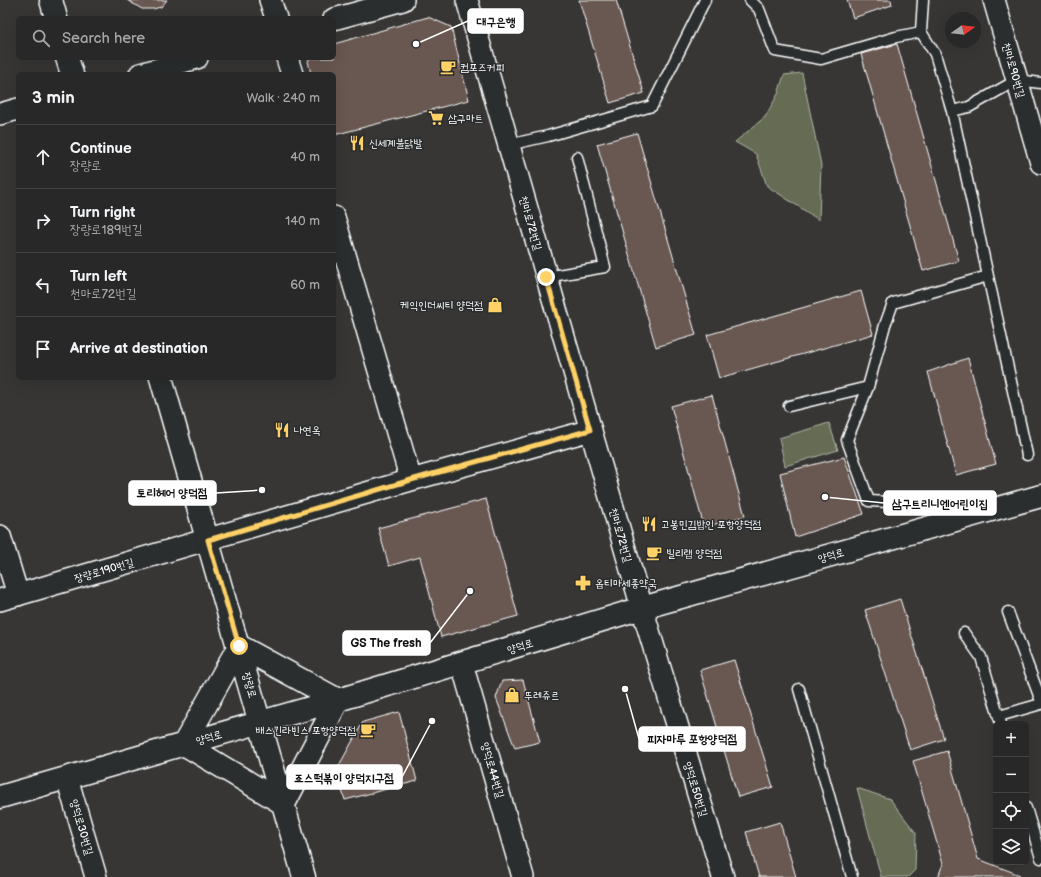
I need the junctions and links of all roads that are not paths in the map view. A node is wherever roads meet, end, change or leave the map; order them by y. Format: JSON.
{"nodes":[{"id":1,"x":50,"y":0,"type":"edge"},
{"id":2,"x":270,"y":0,"type":"edge"},
{"id":3,"x":403,"y":0,"type":"edge"},
{"id":4,"x":466,"y":0,"type":"edge"},
{"id":5,"x":705,"y":0,"type":"edge"},
{"id":6,"x":750,"y":0,"type":"edge"},
{"id":7,"x":923,"y":0,"type":"edge"},
{"id":8,"x":994,"y":0,"type":"edge"},
{"id":9,"x":55,"y":16,"type":"edge"},
{"id":10,"x":275,"y":16,"type":"edge"},
{"id":11,"x":336,"y":19,"type":"edge"},
{"id":12,"x":921,"y":32,"type":"junction"},
{"id":13,"x":68,"y":60,"type":"edge"},
{"id":14,"x":190,"y":60,"type":"edge"},
{"id":15,"x":288,"y":60,"type":"edge"},
{"id":16,"x":71,"y":72,"type":"edge"},
{"id":17,"x":147,"y":72,"type":"edge"},
{"id":18,"x":291,"y":72,"type":"edge"},
{"id":19,"x":1017,"y":80,"type":"junction"},
{"id":20,"x":1041,"y":83,"type":"edge"},
{"id":21,"x":16,"y":110,"type":"edge"},
{"id":22,"x":952,"y":111,"type":"junction"},
{"id":23,"x":0,"y":114,"type":"edge"},
{"id":24,"x":508,"y":145,"type":"junction"},
{"id":25,"x":577,"y":157,"type":"dead end"},
{"id":26,"x":1041,"y":163,"type":"edge"},
{"id":27,"x":336,"y":224,"type":"edge"},
{"id":28,"x":988,"y":276,"type":"junction"},
{"id":29,"x":546,"y":277,"type":"junction"},
{"id":30,"x":162,"y":380,"type":"edge"},
{"id":31,"x":868,"y":387,"type":"junction"},
{"id":32,"x":789,"y":406,"type":"dead end"},
{"id":33,"x":590,"y":430,"type":"junction"},
{"id":34,"x":1027,"y":455,"type":"dead end"},
{"id":35,"x":411,"y":480,"type":"junction"},
{"id":36,"x":1041,"y":496,"type":"edge"},
{"id":37,"x":889,"y":502,"type":"dead end"},
{"id":38,"x":0,"y":536,"type":"edge"},
{"id":39,"x":208,"y":540,"type":"junction"},
{"id":40,"x":9,"y":598,"type":"edge"},
{"id":41,"x":642,"y":608,"type":"junction"},
{"id":42,"x":1008,"y":612,"type":"dead end"},
{"id":43,"x":964,"y":633,"type":"dead end"},
{"id":44,"x":239,"y":646,"type":"junction"},
{"id":45,"x":462,"y":664,"type":"junction"},
{"id":46,"x":799,"y":689,"type":"dead end"},
{"id":47,"x":338,"y":700,"type":"junction"},
{"id":48,"x":1041,"y":701,"type":"edge"},
{"id":49,"x":1041,"y":704,"type":"edge"},
{"id":50,"x":1000,"y":720,"type":"edge"},
{"id":51,"x":261,"y":722,"type":"junction"},
{"id":52,"x":184,"y":744,"type":"junction"},
{"id":53,"x":67,"y":778,"type":"junction"},
{"id":54,"x":0,"y":797,"type":"edge"},
{"id":55,"x":284,"y":804,"type":"junction"},
{"id":56,"x":1029,"y":818,"type":"edge"},
{"id":57,"x":1041,"y":858,"type":"edge"},
{"id":58,"x":96,"y":877,"type":"edge"},
{"id":59,"x":304,"y":877,"type":"edge"},
{"id":60,"x":523,"y":877,"type":"edge"},
{"id":61,"x":723,"y":877,"type":"edge"},
{"id":62,"x":852,"y":877,"type":"edge"}],
"edges":[{"from":1,"to":9,"type":"street"},
{"from":2,"to":10,"type":"street"},
{"from":3,"to":11,"type":"street"},
{"from":4,"to":24,"type":"street","name":"천마로72번길"},
{"from":5,"to":24,"type":"lane"},
{"from":6,"to":12,"type":"lane"},
{"from":7,"to":12,"type":"lane"},
{"from":8,"to":19,"type":"street","name":"천마로90번길"},
{"from":12,"to":22,"type":"lane"},
{"from":13,"to":16,"type":"street"},
{"from":14,"to":17,"type":"street"},
{"from":15,"to":18,"type":"street"},
{"from":19,"to":20,"type":"lane"},
{"from":19,"to":22,"type":"lane"},
{"from":19,"to":26,"type":"street","name":"천마로90번길"},
{"from":21,"to":23,"type":"street"},
{"from":22,"to":28,"type":"lane"},
{"from":24,"to":29,"type":"street","name":"천마로72번길"},
{"from":25,"to":29,"type":"lane"},
{"from":27,"to":35,"type":"street"},
{"from":28,"to":31,"type":"lane"},
{"from":28,"to":34,"type":"lane"},
{"from":29,"to":33,"type":"street","name":"천마로72번길"},
{"from":30,"to":39,"type":"street","name":"장량로"},
{"from":31,"to":32,"type":"lane"},
{"from":31,"to":37,"type":"lane"},
{"from":33,"to":35,"type":"street","name":"장량로190번길"},
{"from":33,"to":41,"type":"street","name":"천마로72번길"},
{"from":35,"to":39,"type":"street","name":"장량로190번길"},
{"from":36,"to":41,"type":"street","name":"양덕로"},
{"from":38,"to":40,"type":"street"},
{"from":39,"to":40,"type":"street","name":"장량로190번길"},
{"from":39,"to":44,"type":"street","name":"장량로"},
{"from":41,"to":45,"type":"street","name":"양덕로"},
{"from":41,"to":61,"type":"street","name":"양덕로50번길"},
{"from":42,"to":48,"type":"lane"},
{"from":43,"to":50,"type":"lane"},
{"from":44,"to":47,"type":"street"},
{"from":44,"to":51,"type":"street","name":"장량로"},
{"from":44,"to":52,"type":"street"},
{"from":45,"to":47,"type":"street","name":"양덕로"},
{"from":45,"to":60,"type":"street","name":"양덕로44번길"},
{"from":46,"to":62,"type":"lane"},
{"from":47,"to":51,"type":"street","name":"양덕로"},
{"from":47,"to":55,"type":"street"},
{"from":49,"to":50,"type":"lane"},
{"from":51,"to":52,"type":"street","name":"양덕로"},
{"from":51,"to":55,"type":"street","name":"장량로"},
{"from":52,"to":53,"type":"street","name":"양덕로"},
{"from":52,"to":55,"type":"street"},
{"from":53,"to":54,"type":"street","name":"양덕로"},
{"from":53,"to":58,"type":"street","name":"양덕로30번길"},
{"from":55,"to":59,"type":"street","name":"장량로"},
{"from":56,"to":57,"type":"lane"}]}
